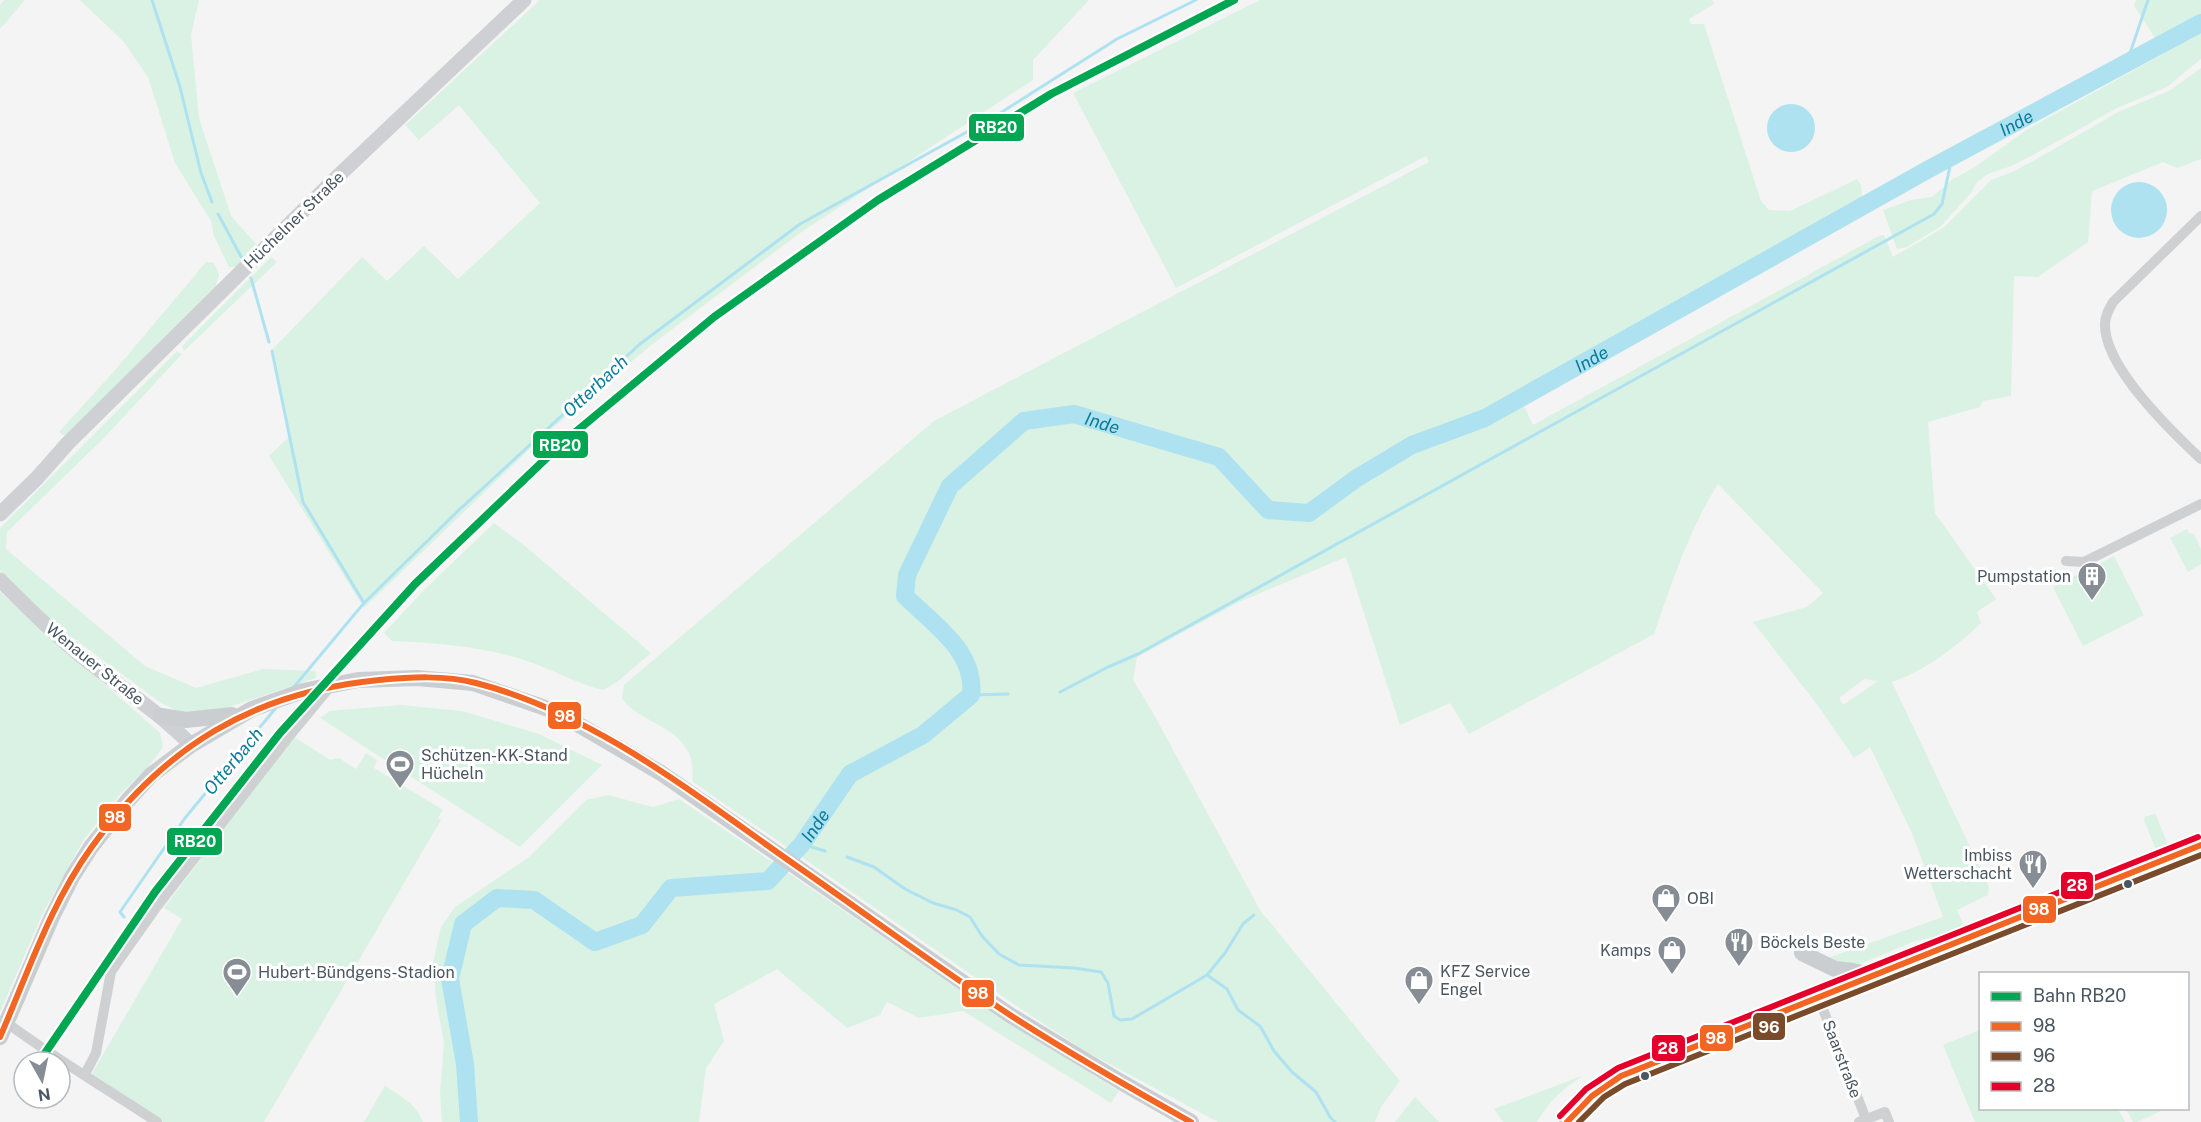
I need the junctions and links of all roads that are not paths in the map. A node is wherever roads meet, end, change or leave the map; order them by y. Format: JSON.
{"nodes":[{"id":1,"x":524,"y":0,"type":"edge"},
{"id":2,"x":2201,"y":216,"type":"edge"},
{"id":3,"x":68,"y":443,"type":"junction"},
{"id":4,"x":2201,"y":459,"type":"edge"},
{"id":5,"x":0,"y":500,"type":"edge"},
{"id":6,"x":2201,"y":504,"type":"edge"},
{"id":7,"x":0,"y":514,"type":"edge"},
{"id":8,"x":2066,"y":561,"type":"dead end"},
{"id":9,"x":0,"y":580,"type":"edge"},
{"id":10,"x":329,"y":688,"type":"dead end"},
{"id":11,"x":242,"y":714,"type":"junction"},
{"id":12,"x":161,"y":716,"type":"junction"},
{"id":13,"x":191,"y":745,"type":"junction"},
{"id":14,"x":2201,"y":845,"type":"edge"},
{"id":15,"x":1802,"y":953,"type":"dead end"},
{"id":16,"x":1875,"y":976,"type":"junction"},
{"id":17,"x":1819,"y":999,"type":"junction"},
{"id":18,"x":0,"y":1017,"type":"edge"},
{"id":19,"x":0,"y":1037,"type":"edge"},
{"id":20,"x":85,"y":1074,"type":"junction"},
{"id":21,"x":1862,"y":1121,"type":"edge"},
{"id":22,"x":158,"y":1122,"type":"edge"},
{"id":23,"x":1191,"y":1122,"type":"edge"},
{"id":24,"x":1567,"y":1122,"type":"edge"},
{"id":25,"x":1889,"y":1122,"type":"edge"}],
"edges":[{"from":1,"to":3,"type":"street","name":"Hüchelner Straße"},
{"from":2,"to":4,"type":"street"},
{"from":3,"to":5,"type":"street","name":"Hüchelner Straße"},
{"from":3,"to":7,"type":"street","name":"Hüchelner Straße"},
{"from":6,"to":8,"type":"street"},
{"from":9,"to":12,"type":"street","name":"Wenauer Straße"},
{"from":10,"to":20,"type":"street"},
{"from":11,"to":12,"type":"main road"},
{"from":11,"to":13,"type":"main road"},
{"from":11,"to":23,"type":"main road"},
{"from":12,"to":13,"type":"street","name":"Wenauer Straße"},
{"from":13,"to":19,"type":"main road","bridge":true},
{"from":14,"to":16,"type":"main road"},
{"from":15,"to":16,"type":"main road"},
{"from":16,"to":17,"type":"main road"},
{"from":17,"to":21,"type":"street","name":"Saarstraße"},
{"from":17,"to":24,"type":"main road"},
{"from":18,"to":20,"type":"street"},
{"from":20,"to":22,"type":"street"},
{"from":21,"to":25,"type":"street","name":"Saarstraße"}]}
